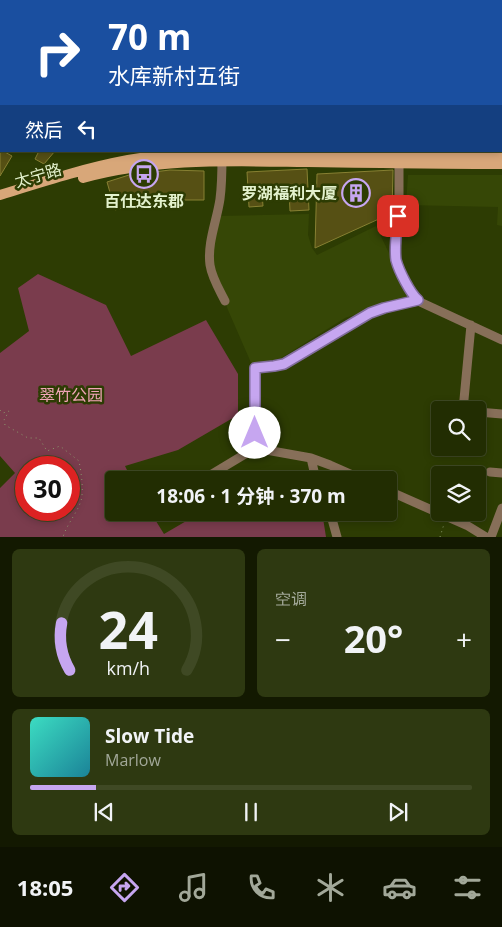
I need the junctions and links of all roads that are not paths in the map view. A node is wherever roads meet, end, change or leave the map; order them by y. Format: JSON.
{"nodes":[{"id":1,"x":222,"y":155,"type":"edge"},
{"id":2,"x":502,"y":156,"type":"edge"},
{"id":3,"x":399,"y":160,"type":"junction"},
{"id":4,"x":502,"y":164,"type":"edge"},
{"id":5,"x":0,"y":194,"type":"edge"},
{"id":6,"x":0,"y":202,"type":"edge"},
{"id":7,"x":418,"y":300,"type":"junction"},
{"id":8,"x":225,"y":301,"type":"dead end"},
{"id":9,"x":471,"y":325,"type":"junction"},
{"id":10,"x":502,"y":340,"type":"edge"},
{"id":11,"x":464,"y":401,"type":"edge"},
{"id":12,"x":486,"y":413,"type":"edge"},
{"id":13,"x":502,"y":414,"type":"edge"},
{"id":14,"x":255,"y":448,"type":"junction"},
{"id":15,"x":311,"y":458,"type":"junction"},
{"id":16,"x":217,"y":471,"type":"edge"},
{"id":17,"x":314,"y":471,"type":"edge"},
{"id":18,"x":344,"y":471,"type":"edge"},
{"id":19,"x":490,"y":472,"type":"road end"},
{"id":20,"x":502,"y":473,"type":"edge"},
{"id":21,"x":397,"y":495,"type":"edge"},
{"id":22,"x":502,"y":508,"type":"edge"},
{"id":23,"x":333,"y":521,"type":"edge"},
{"id":24,"x":337,"y":537,"type":"edge"},
{"id":25,"x":486,"y":537,"type":"edge"},
{"id":26,"x":491,"y":537,"type":"edge"}],
"edges":[{"from":1,"to":3,"type":"main road","name":"太宁路"},
{"from":1,"to":5,"type":"main road","name":"太宁路"},
{"from":1,"to":6,"type":"main road","name":"太宁路"},
{"from":1,"to":8,"type":"street"},
{"from":2,"to":3,"type":"main road","name":"太宁路"},
{"from":3,"to":4,"type":"main road","name":"太宁路"},
{"from":3,"to":7,"type":"street"},
{"from":7,"to":9,"type":"street"},
{"from":7,"to":14,"type":"street"},
{"from":9,"to":10,"type":"street"},
{"from":9,"to":11,"type":"street"},
{"from":12,"to":13,"type":"street"},
{"from":14,"to":15,"type":"street"},
{"from":14,"to":16,"type":"street"},
{"from":15,"to":17,"type":"street"},
{"from":15,"to":18,"type":"street"},
{"from":19,"to":20,"type":"street"},
{"from":21,"to":25,"type":"street"},
{"from":22,"to":26,"type":"street"},
{"from":23,"to":24,"type":"street"}]}
